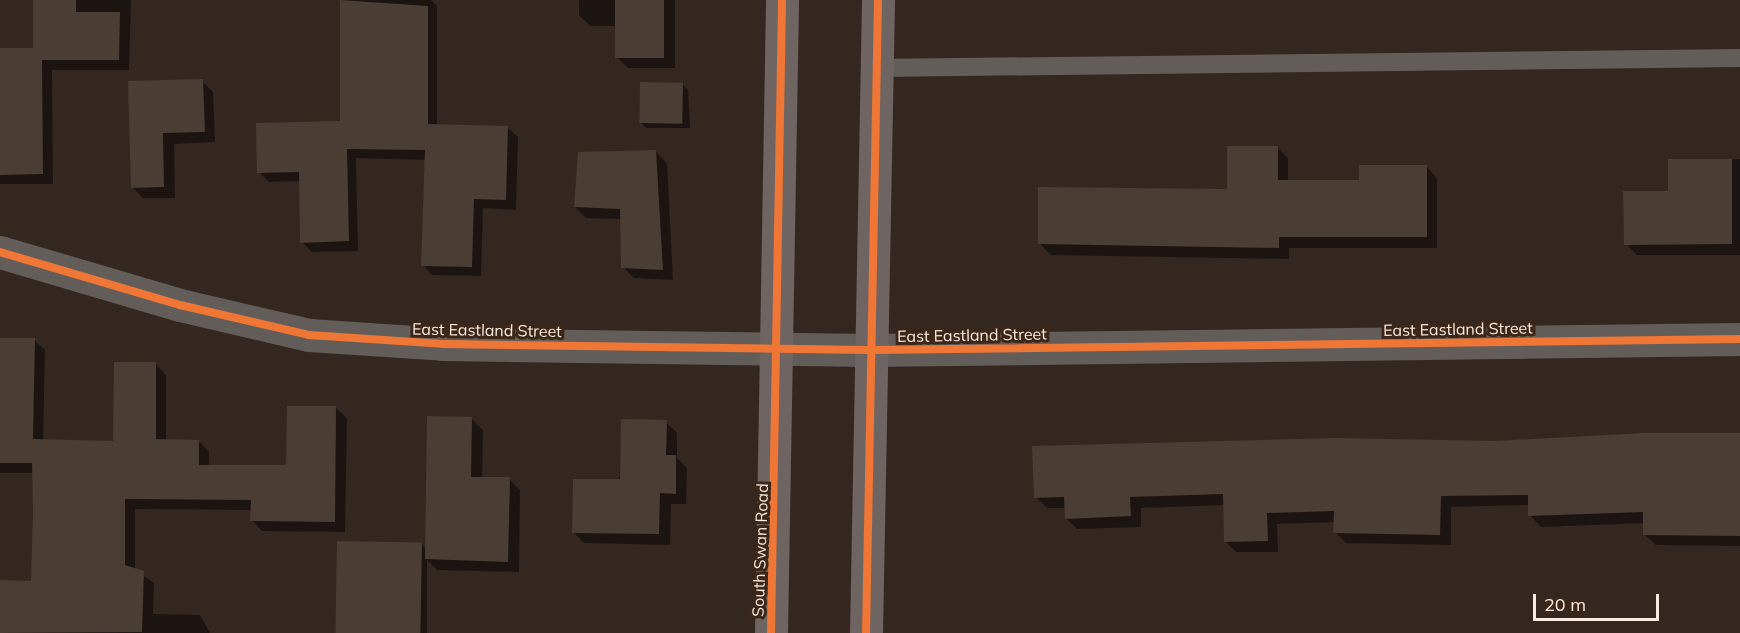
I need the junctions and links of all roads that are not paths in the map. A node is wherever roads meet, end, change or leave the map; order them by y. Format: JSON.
{"nodes":[{"id":1,"x":782,"y":0,"type":"edge"},
{"id":2,"x":878,"y":0,"type":"edge"},
{"id":3,"x":1740,"y":58,"type":"edge"},
{"id":4,"x":876,"y":68,"type":"junction"},
{"id":5,"x":0,"y":252,"type":"edge"},
{"id":6,"x":1740,"y":339,"type":"edge"},
{"id":7,"x":780,"y":350,"type":"junction"},
{"id":8,"x":869,"y":350,"type":"junction"},
{"id":9,"x":771,"y":633,"type":"edge"},
{"id":10,"x":866,"y":633,"type":"edge"}],
"edges":[{"from":1,"to":7,"type":"main road","name":"South Swan Road"},
{"from":2,"to":4,"type":"main road"},
{"from":3,"to":4,"type":"lane"},
{"from":4,"to":8,"type":"main road"},
{"from":5,"to":7,"type":"street","name":"East Eastland Street"},
{"from":6,"to":8,"type":"street","name":"East Eastland Street"},
{"from":7,"to":8,"type":"street","name":"East Eastland Street"},
{"from":7,"to":9,"type":"main road","name":"South Swan Road"},
{"from":8,"to":10,"type":"main road"}]}
